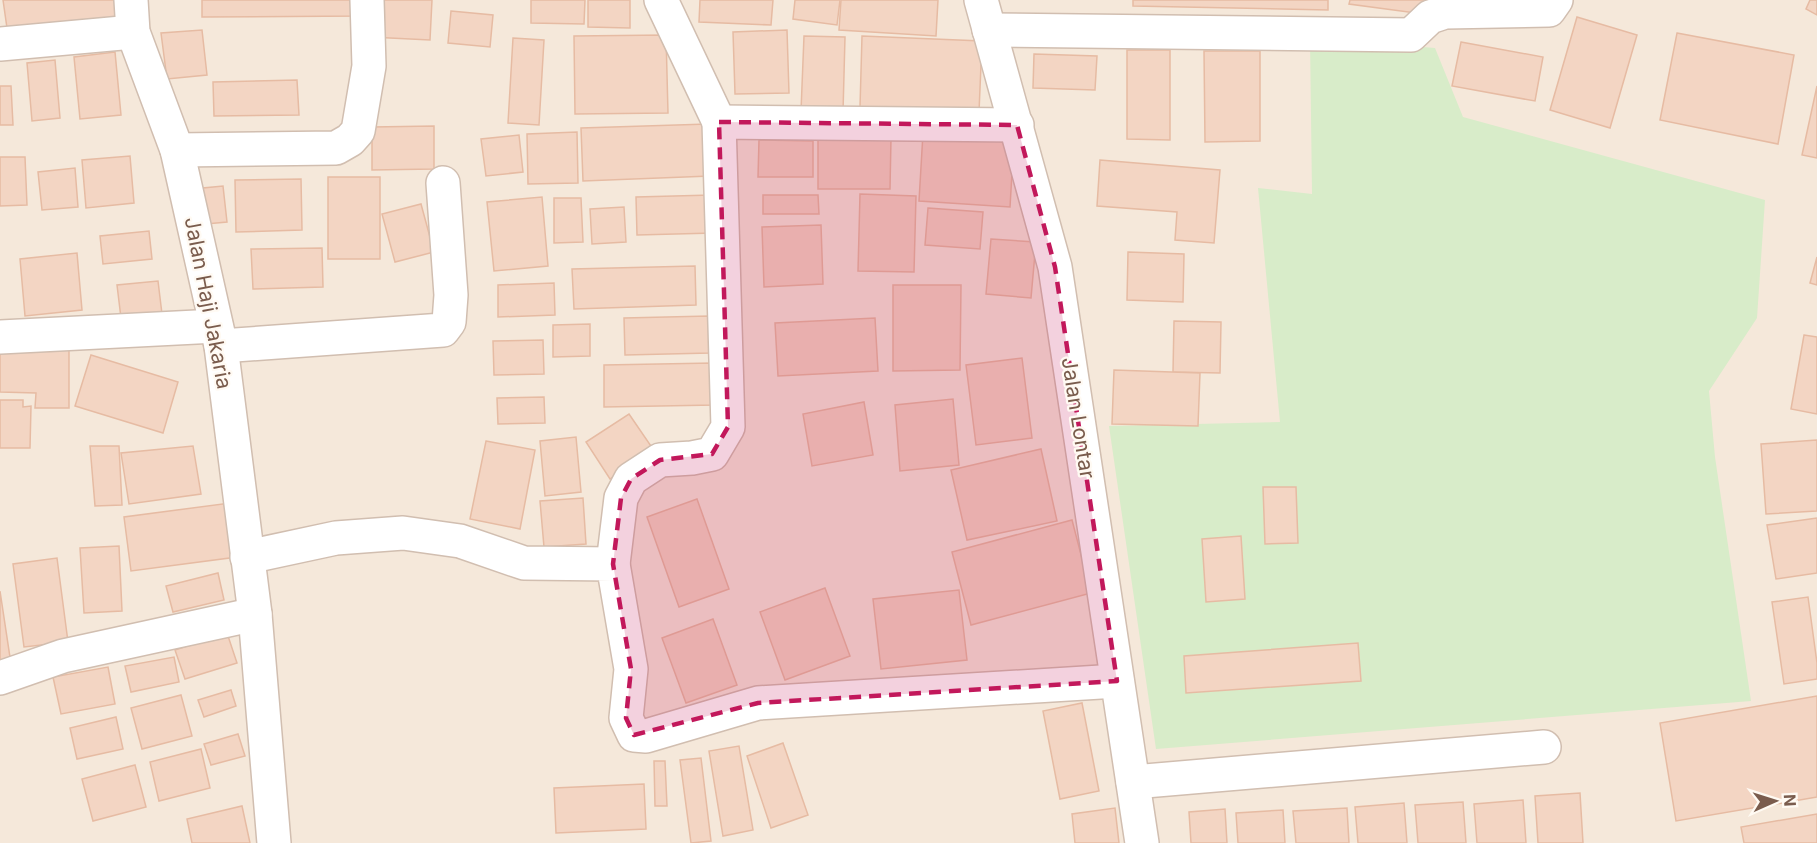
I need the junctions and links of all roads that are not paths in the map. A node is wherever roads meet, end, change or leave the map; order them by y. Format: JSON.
{"nodes":[{"id":1,"x":368,"y":0,"type":"edge"},
{"id":2,"x":661,"y":0,"type":"edge"},
{"id":3,"x":1556,"y":0,"type":"edge"},
{"id":4,"x":985,"y":15,"type":"edge"},
{"id":5,"x":132,"y":16,"type":"edge"},
{"id":6,"x":0,"y":44,"type":"edge"},
{"id":7,"x":719,"y":122,"type":"junction"},
{"id":8,"x":1017,"y":124,"type":"junction"},
{"id":9,"x":177,"y":150,"type":"junction"},
{"id":10,"x":443,"y":183,"type":"dead end"},
{"id":11,"x":218,"y":336,"type":"junction"},
{"id":12,"x":0,"y":337,"type":"edge"},
{"id":13,"x":247,"y":557,"type":"junction"},
{"id":14,"x":613,"y":564,"type":"junction"},
{"id":15,"x":255,"y":614,"type":"junction"},
{"id":16,"x":0,"y":678,"type":"edge"},
{"id":17,"x":1118,"y":681,"type":"junction"},
{"id":18,"x":1544,"y":747,"type":"dead end"},
{"id":19,"x":1133,"y":782,"type":"junction"},
{"id":20,"x":274,"y":843,"type":"edge"},
{"id":21,"x":1142,"y":843,"type":"edge"}],
"edges":[{"from":1,"to":9,"type":"street"},
{"from":2,"to":7,"type":"street"},
{"from":3,"to":4,"type":"street"},
{"from":4,"to":8,"type":"street","name":"Jalan Lontar"},
{"from":5,"to":6,"type":"street"},
{"from":5,"to":9,"type":"street","name":"Jalan Haji Jakaria"},
{"from":7,"to":8,"type":"street"},
{"from":7,"to":14,"type":"street"},
{"from":8,"to":17,"type":"street","name":"Jalan Lontar"},
{"from":9,"to":11,"type":"street","name":"Jalan Haji Jakaria"},
{"from":10,"to":11,"type":"street"},
{"from":11,"to":12,"type":"street"},
{"from":11,"to":13,"type":"street","name":"Jalan Haji Jakaria"},
{"from":13,"to":14,"type":"street"},
{"from":13,"to":15,"type":"street","name":"Jalan Haji Jakaria"},
{"from":14,"to":17,"type":"street"},
{"from":15,"to":16,"type":"street"},
{"from":15,"to":20,"type":"street","name":"Jalan Haji Jakaria"},
{"from":17,"to":19,"type":"street","name":"Jalan Lontar"},
{"from":18,"to":19,"type":"street"},
{"from":19,"to":21,"type":"street","name":"Jalan Lontar"}]}
